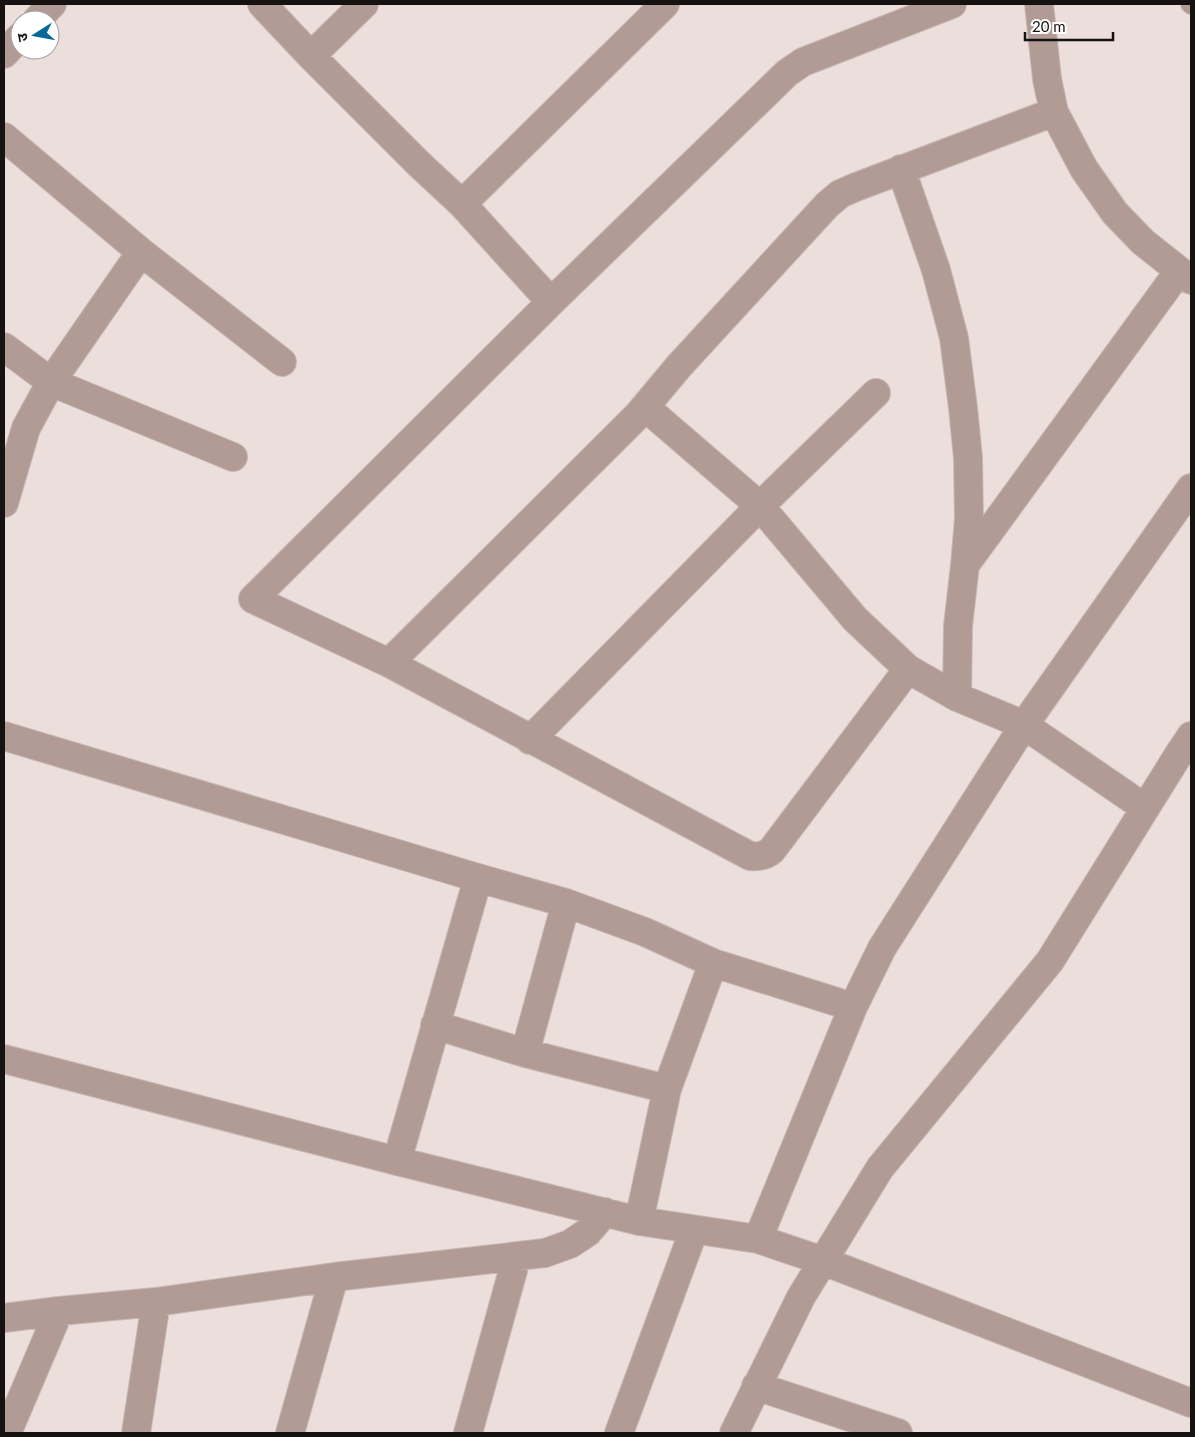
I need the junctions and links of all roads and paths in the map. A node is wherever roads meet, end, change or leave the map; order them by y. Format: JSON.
{"nodes":[{"id":1,"x":262,"y":4,"type":"edge"},
{"id":2,"x":364,"y":4,"type":"edge"},
{"id":3,"x":665,"y":4,"type":"edge"},
{"id":4,"x":952,"y":4,"type":"edge"},
{"id":5,"x":1039,"y":4,"type":"edge"},
{"id":6,"x":311,"y":56,"type":"junction"},
{"id":7,"x":1054,"y":112,"type":"junction"},
{"id":8,"x":4,"y":137,"type":"edge"},
{"id":9,"x":902,"y":169,"type":"junction"},
{"id":10,"x":462,"y":204,"type":"junction"},
{"id":11,"x":141,"y":252,"type":"junction"},
{"id":12,"x":1185,"y":276,"type":"edge"},
{"id":13,"x":551,"y":302,"type":"junction"},
{"id":14,"x":4,"y":347,"type":"edge"},
{"id":15,"x":282,"y":362,"type":"dead end"},
{"id":16,"x":51,"y":382,"type":"junction"},
{"id":17,"x":876,"y":393,"type":"dead end"},
{"id":18,"x":645,"y":407,"type":"junction"},
{"id":19,"x":233,"y":458,"type":"dead end"},
{"id":20,"x":1191,"y":488,"type":"edge"},
{"id":21,"x":4,"y":503,"type":"edge"},
{"id":22,"x":760,"y":506,"type":"junction"},
{"id":23,"x":965,"y":565,"type":"junction"},
{"id":24,"x":389,"y":663,"type":"junction"},
{"id":25,"x":908,"y":669,"type":"junction"},
{"id":26,"x":957,"y":697,"type":"junction"},
{"id":27,"x":1024,"y":725,"type":"junction"},
{"id":28,"x":4,"y":736,"type":"edge"},
{"id":29,"x":1191,"y":736,"type":"edge"},
{"id":30,"x":530,"y":740,"type":"junction"},
{"id":31,"x":1145,"y":808,"type":"junction"},
{"id":32,"x":478,"y":878,"type":"junction"},
{"id":33,"x":566,"y":903,"type":"junction"},
{"id":34,"x":713,"y":962,"type":"junction"},
{"id":35,"x":853,"y":1007,"type":"junction"},
{"id":36,"x":435,"y":1025,"type":"junction"},
{"id":37,"x":525,"y":1053,"type":"junction"},
{"id":38,"x":4,"y":1059,"type":"edge"},
{"id":39,"x":667,"y":1090,"type":"junction"},
{"id":40,"x":397,"y":1161,"type":"junction"},
{"id":41,"x":605,"y":1212,"type":"junction"},
{"id":42,"x":638,"y":1221,"type":"junction"},
{"id":43,"x":694,"y":1230,"type":"junction"},
{"id":44,"x":758,"y":1239,"type":"junction"},
{"id":45,"x":517,"y":1256,"type":"junction"},
{"id":46,"x":823,"y":1261,"type":"junction"},
{"id":47,"x":334,"y":1277,"type":"junction"},
{"id":48,"x":156,"y":1302,"type":"junction"},
{"id":49,"x":59,"y":1311,"type":"junction"},
{"id":50,"x":4,"y":1318,"type":"edge"},
{"id":51,"x":756,"y":1386,"type":"junction"},
{"id":52,"x":1191,"y":1403,"type":"edge"},
{"id":53,"x":6,"y":1433,"type":"edge"},
{"id":54,"x":136,"y":1433,"type":"edge"},
{"id":55,"x":290,"y":1433,"type":"edge"},
{"id":56,"x":468,"y":1433,"type":"edge"},
{"id":57,"x":619,"y":1433,"type":"edge"},
{"id":58,"x":734,"y":1433,"type":"edge"},
{"id":59,"x":898,"y":1433,"type":"edge"}],
"edges":[{"from":1,"to":6,"type":"street"},
{"from":2,"to":6,"type":"street"},
{"from":3,"to":10,"type":"street"},
{"from":4,"to":13,"type":"street"},
{"from":5,"to":7,"type":"street"},
{"from":6,"to":10,"type":"street"},
{"from":7,"to":9,"type":"street"},
{"from":7,"to":12,"type":"street"},
{"from":8,"to":11,"type":"street"},
{"from":9,"to":18,"type":"street"},
{"from":9,"to":23,"type":"street"},
{"from":10,"to":13,"type":"street"},
{"from":11,"to":15,"type":"street"},
{"from":11,"to":16,"type":"street"},
{"from":12,"to":23,"type":"street"},
{"from":13,"to":24,"type":"street"},
{"from":14,"to":16,"type":"street"},
{"from":16,"to":19,"type":"street"},
{"from":16,"to":21,"type":"street"},
{"from":17,"to":22,"type":"street"},
{"from":18,"to":22,"type":"street"},
{"from":18,"to":24,"type":"street"},
{"from":20,"to":27,"type":"street"},
{"from":22,"to":25,"type":"street"},
{"from":22,"to":30,"type":"street"},
{"from":23,"to":26,"type":"street"},
{"from":24,"to":30,"type":"street"},
{"from":25,"to":26,"type":"street"},
{"from":25,"to":30,"type":"street"},
{"from":26,"to":27,"type":"street"},
{"from":27,"to":31,"type":"street"},
{"from":27,"to":35,"type":"street"},
{"from":28,"to":32,"type":"street"},
{"from":29,"to":31,"type":"street"},
{"from":31,"to":46,"type":"street"},
{"from":32,"to":33,"type":"street"},
{"from":32,"to":36,"type":"street"},
{"from":33,"to":34,"type":"street"},
{"from":33,"to":37,"type":"street"},
{"from":34,"to":35,"type":"street"},
{"from":34,"to":39,"type":"street"},
{"from":35,"to":44,"type":"street"},
{"from":36,"to":37,"type":"street"},
{"from":36,"to":40,"type":"street"},
{"from":37,"to":39,"type":"street"},
{"from":38,"to":40,"type":"street"},
{"from":39,"to":42,"type":"street"},
{"from":40,"to":41,"type":"street"},
{"from":41,"to":42,"type":"street"},
{"from":41,"to":45,"type":"street"},
{"from":42,"to":43,"type":"street"},
{"from":43,"to":44,"type":"street"},
{"from":43,"to":57,"type":"street"},
{"from":44,"to":46,"type":"street"},
{"from":45,"to":47,"type":"street"},
{"from":45,"to":56,"type":"street"},
{"from":46,"to":51,"type":"street"},
{"from":46,"to":52,"type":"street"},
{"from":47,"to":48,"type":"street"},
{"from":47,"to":55,"type":"street"},
{"from":48,"to":49,"type":"street"},
{"from":48,"to":54,"type":"street"},
{"from":49,"to":50,"type":"street"},
{"from":49,"to":53,"type":"street"},
{"from":51,"to":58,"type":"street"},
{"from":51,"to":59,"type":"street"}]}
